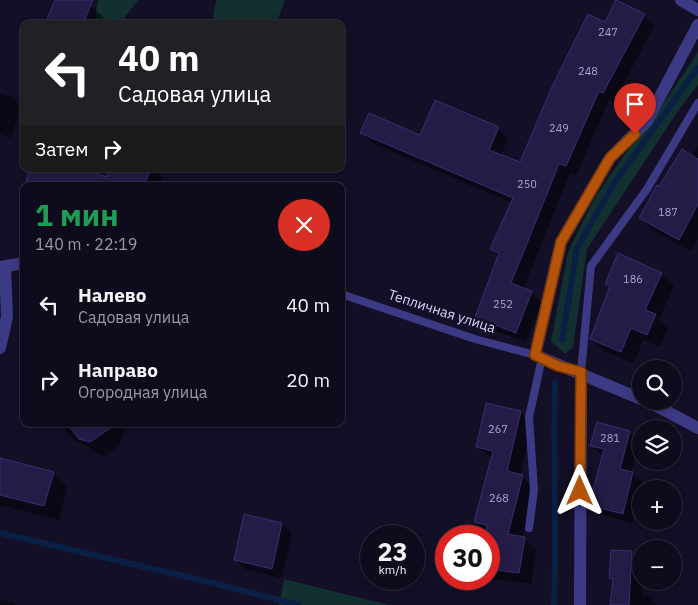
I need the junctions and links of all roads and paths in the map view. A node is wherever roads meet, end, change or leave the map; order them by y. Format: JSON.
{"nodes":[{"id":1,"x":681,"y":0,"type":"edge"},
{"id":2,"x":698,"y":10,"type":"edge"},
{"id":3,"x":698,"y":25,"type":"edge"},
{"id":4,"x":698,"y":102,"type":"edge"},
{"id":5,"x":20,"y":264,"type":"edge"},
{"id":6,"x":3,"y":266,"type":"edge"},
{"id":7,"x":345,"y":295,"type":"edge"},
{"id":8,"x":0,"y":348,"type":"edge"},
{"id":9,"x":538,"y":356,"type":"junction"},
{"id":10,"x":581,"y":372,"type":"junction"},
{"id":11,"x":632,"y":395,"type":"edge"},
{"id":12,"x":665,"y":410,"type":"edge"},
{"id":13,"x":698,"y":428,"type":"edge"},
{"id":14,"x":530,"y":528,"type":"dead end"},
{"id":15,"x":580,"y":605,"type":"edge"}],
"edges":[{"from":1,"to":2,"type":"street"},
{"from":3,"to":9,"type":"street"},
{"from":4,"to":10,"type":"lane"},
{"from":5,"to":6,"type":"street"},
{"from":6,"to":8,"type":"street"},
{"from":7,"to":9,"type":"lane","name":"Тепличная улица"},
{"from":9,"to":10,"type":"street"},
{"from":9,"to":14,"type":"lane"},
{"from":10,"to":11,"type":"street"},
{"from":10,"to":15,"type":"street"},
{"from":12,"to":13,"type":"street"}]}
